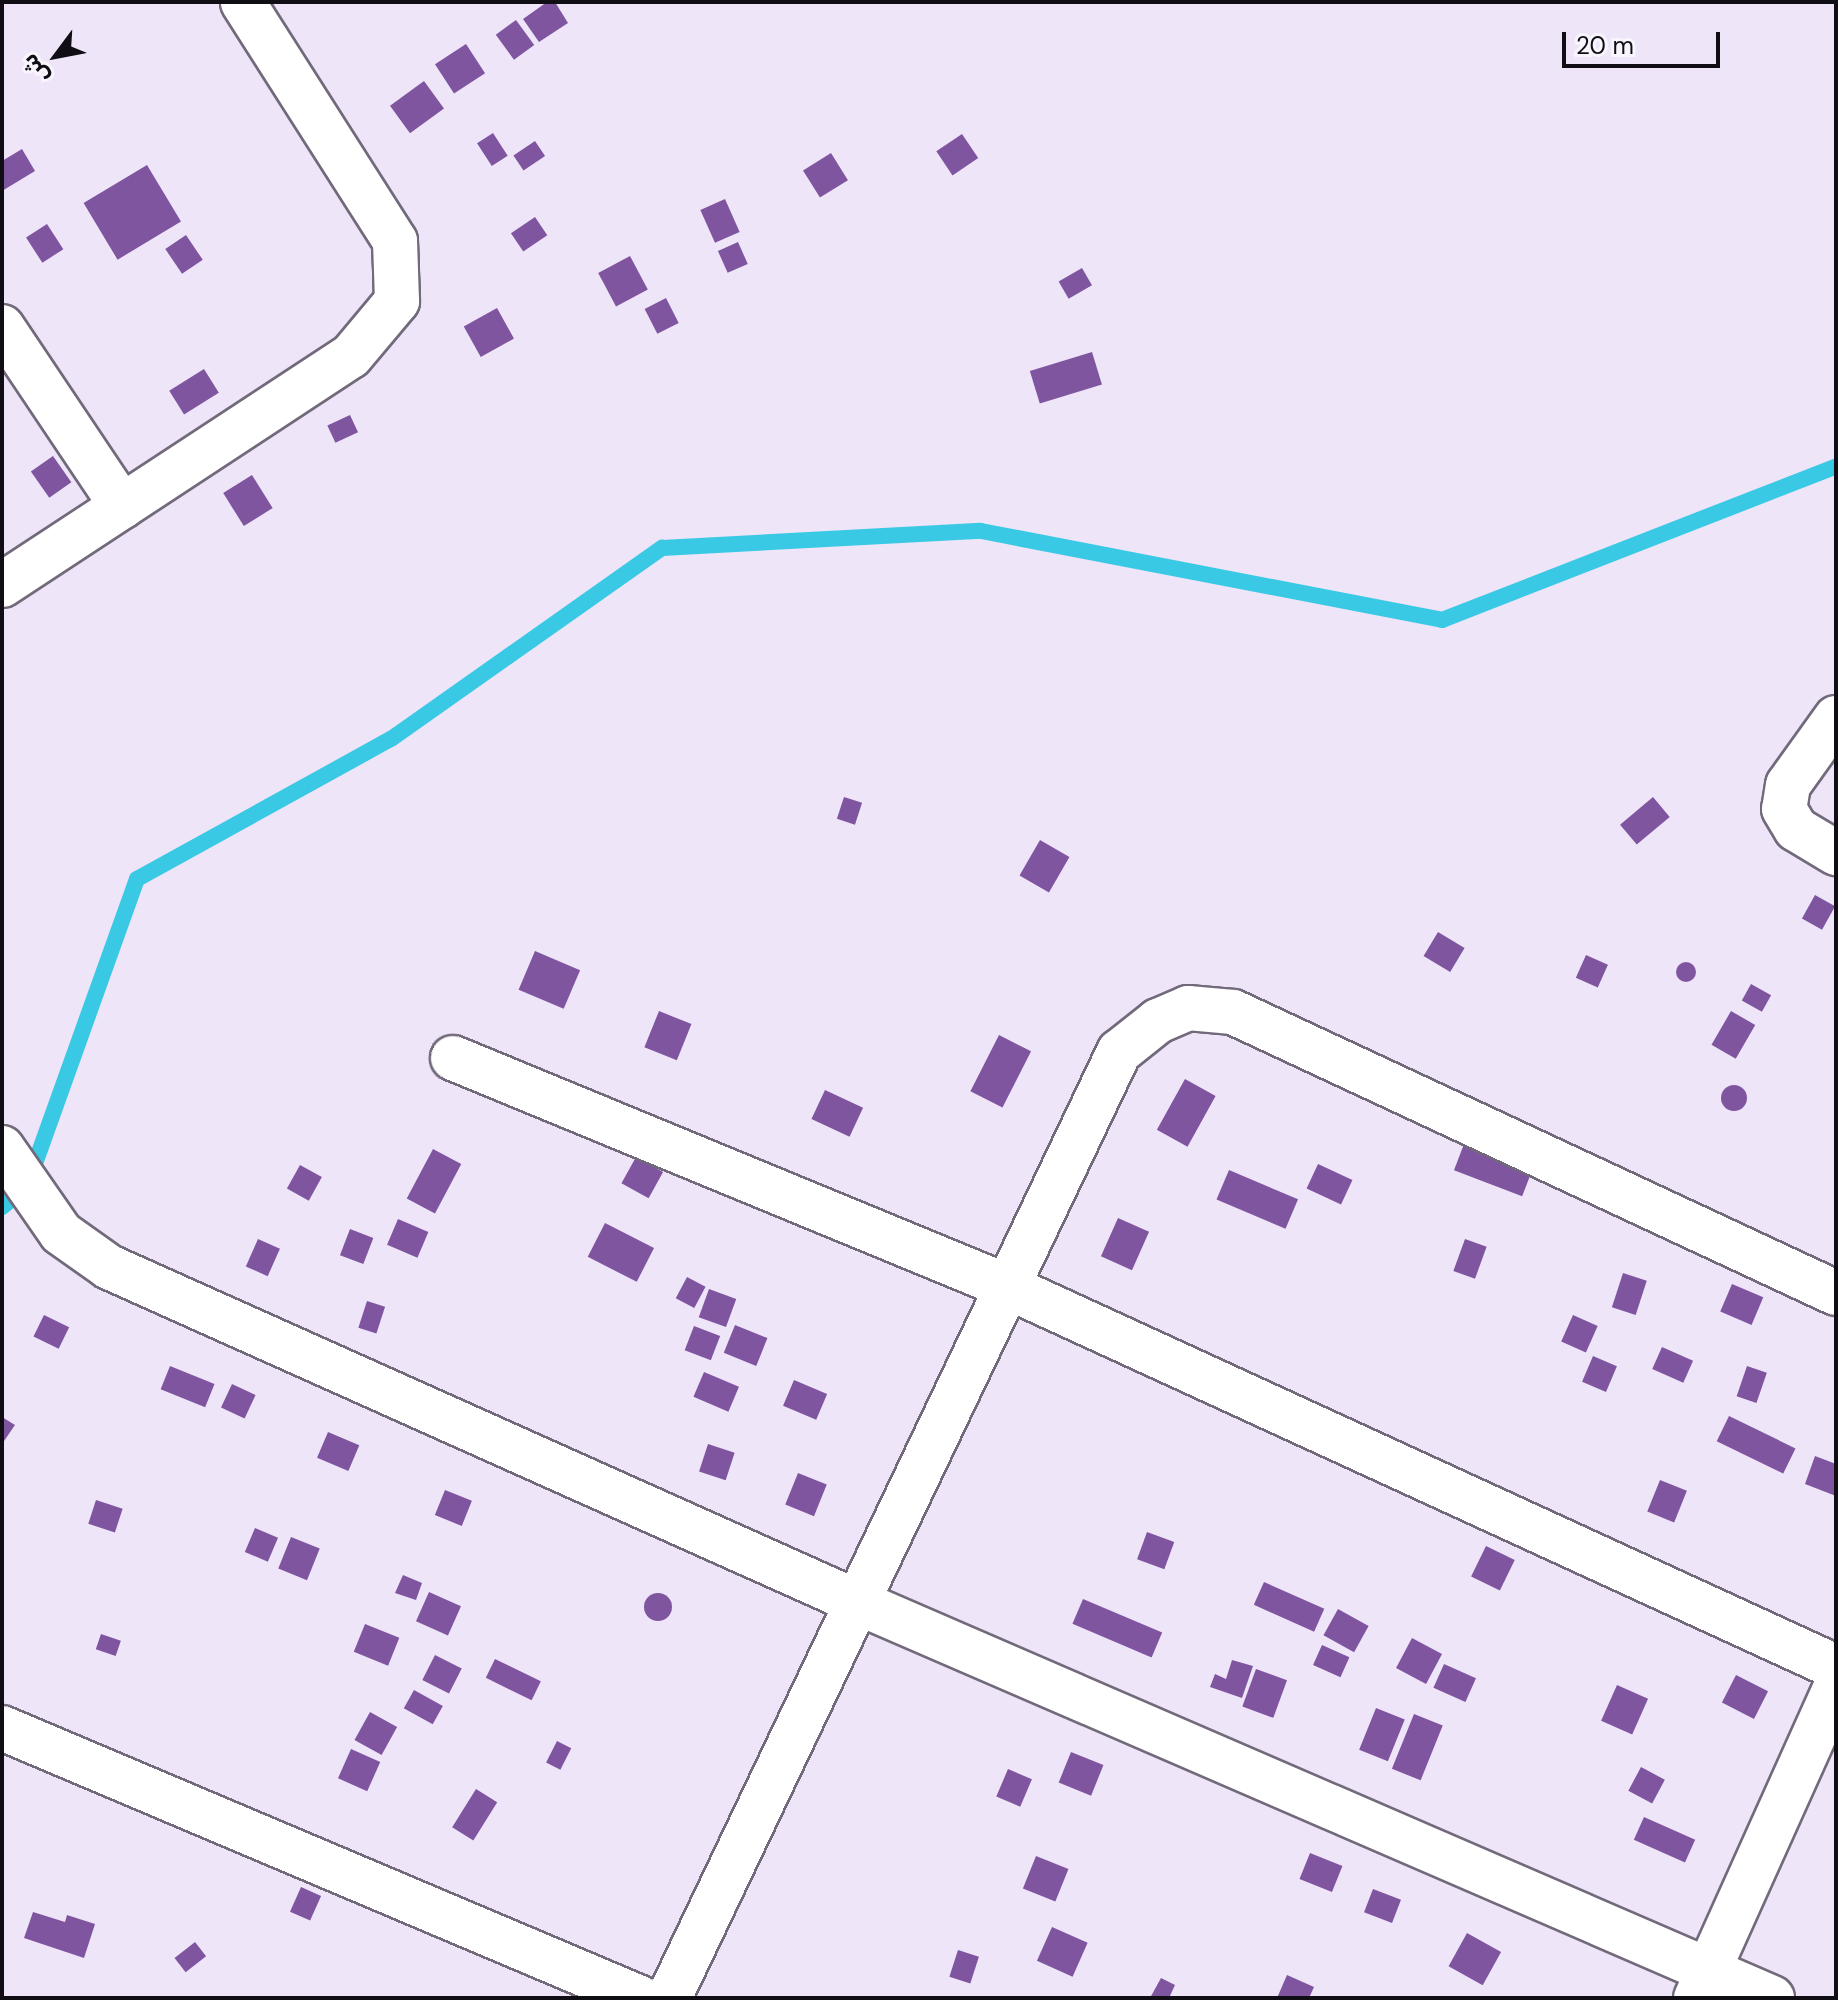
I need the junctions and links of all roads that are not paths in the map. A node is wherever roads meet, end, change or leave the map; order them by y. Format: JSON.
{"nodes":[{"id":1,"x":243,"y":2,"type":"edge"},
{"id":2,"x":2,"y":327,"type":"edge"},
{"id":3,"x":122,"y":506,"type":"junction"},
{"id":4,"x":2,"y":585,"type":"edge"},
{"id":5,"x":1836,"y":718,"type":"edge"},
{"id":6,"x":1836,"y":853,"type":"edge"},
{"id":7,"x":453,"y":1058,"type":"dead end"},
{"id":8,"x":2,"y":1148,"type":"edge"},
{"id":9,"x":1006,"y":1286,"type":"junction"},
{"id":10,"x":1836,"y":1293,"type":"edge"},
{"id":11,"x":857,"y":1602,"type":"junction"},
{"id":12,"x":1836,"y":1667,"type":"edge"},
{"id":13,"x":1836,"y":1686,"type":"edge"},
{"id":14,"x":2,"y":1728,"type":"edge"},
{"id":15,"x":1702,"y":1983,"type":"edge"},
{"id":16,"x":640,"y":1998,"type":"edge"},
{"id":17,"x":669,"y":1998,"type":"edge"},
{"id":18,"x":1772,"y":1998,"type":"edge"}],
"edges":[{"from":1,"to":3,"type":"street"},
{"from":2,"to":3,"type":"street"},
{"from":3,"to":4,"type":"street"},
{"from":5,"to":6,"type":"street"},
{"from":7,"to":9,"type":"street"},
{"from":8,"to":11,"type":"street"},
{"from":9,"to":10,"type":"street"},
{"from":9,"to":11,"type":"street"},
{"from":9,"to":12,"type":"street"},
{"from":11,"to":15,"type":"street"},
{"from":11,"to":17,"type":"street"},
{"from":13,"to":15,"type":"street"},
{"from":14,"to":16,"type":"street"},
{"from":15,"to":18,"type":"street"}]}
